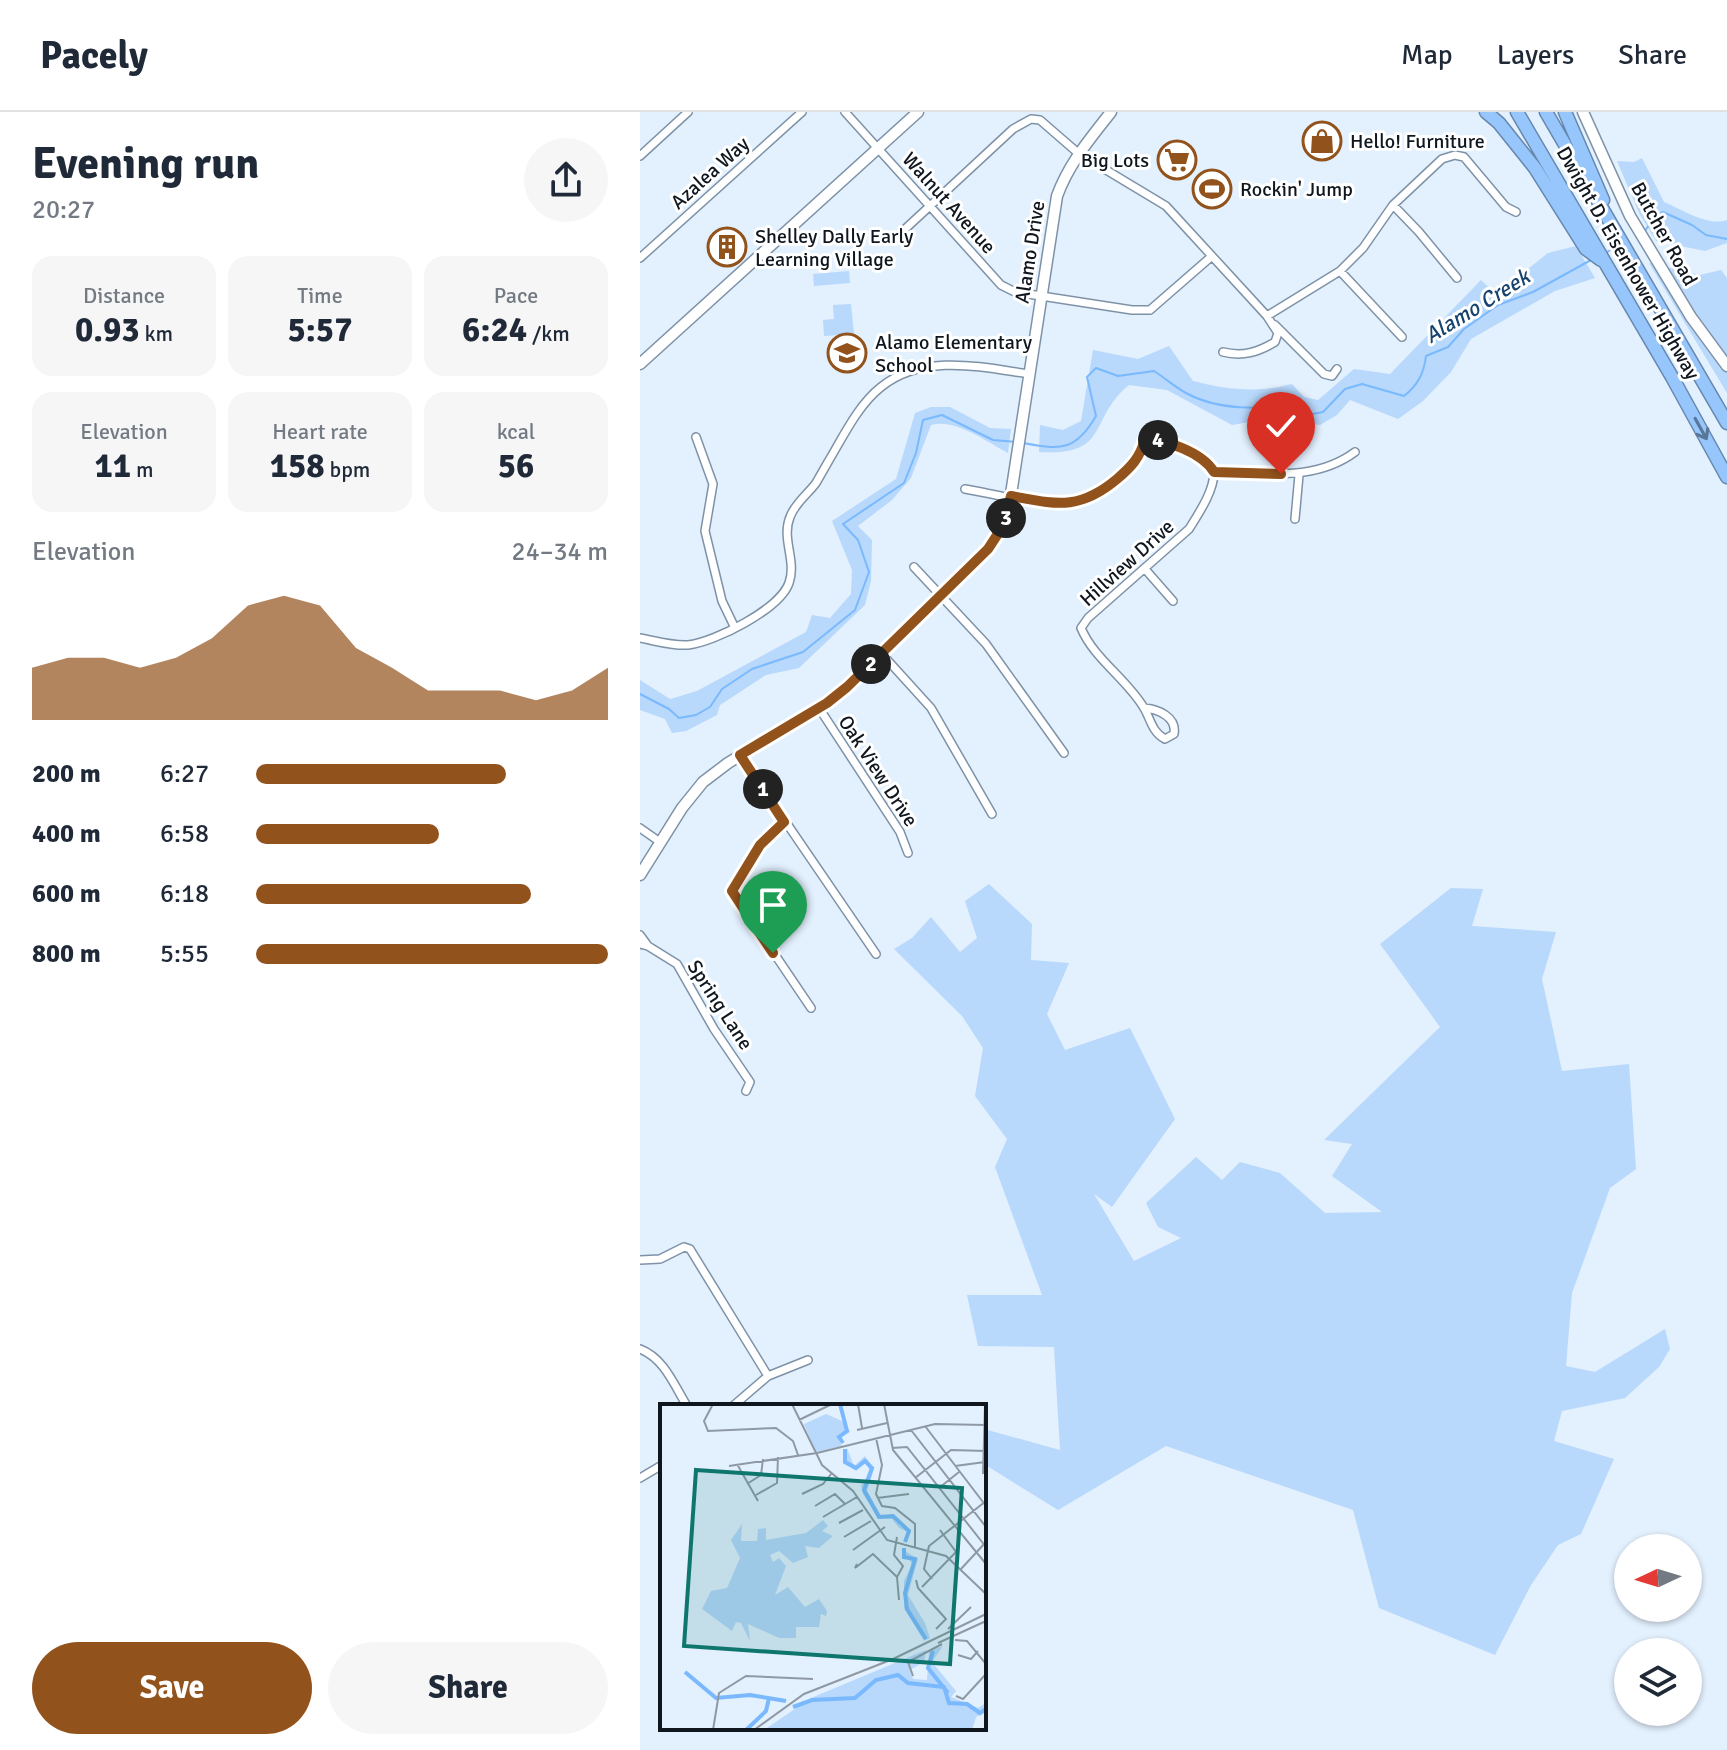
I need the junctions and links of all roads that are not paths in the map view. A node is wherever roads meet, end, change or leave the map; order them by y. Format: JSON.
{"nodes":[{"id":1,"x":688,"y":112,"type":"edge"},
{"id":2,"x":802,"y":112,"type":"edge"},
{"id":3,"x":845,"y":112,"type":"edge"},
{"id":4,"x":918,"y":112,"type":"edge"},
{"id":5,"x":1111,"y":112,"type":"edge"},
{"id":6,"x":1486,"y":112,"type":"edge"},
{"id":7,"x":1517,"y":112,"type":"edge"},
{"id":8,"x":1546,"y":112,"type":"edge"},
{"id":9,"x":1565,"y":112,"type":"edge"},
{"id":10,"x":1583,"y":112,"type":"edge"},
{"id":11,"x":878,"y":148,"type":"junction"},
{"id":12,"x":1078,"y":153,"type":"junction"},
{"id":13,"x":640,"y":156,"type":"edge"},
{"id":14,"x":1393,"y":205,"type":"junction"},
{"id":15,"x":930,"y":206,"type":"junction"},
{"id":16,"x":1516,"y":212,"type":"dead end"},
{"id":17,"x":1615,"y":229,"type":"junction"},
{"id":18,"x":904,"y":230,"type":"dead end"},
{"id":19,"x":640,"y":244,"type":"edge"},
{"id":20,"x":1590,"y":246,"type":"junction"},
{"id":21,"x":643,"y":255,"type":"edge"},
{"id":22,"x":1212,"y":256,"type":"junction"},
{"id":23,"x":1340,"y":271,"type":"junction"},
{"id":24,"x":1457,"y":278,"type":"dead end"},
{"id":25,"x":1040,"y":297,"type":"junction"},
{"id":26,"x":1267,"y":316,"type":"junction"},
{"id":27,"x":1273,"y":324,"type":"junction"},
{"id":28,"x":1402,"y":337,"type":"dead end"},
{"id":29,"x":1223,"y":352,"type":"dead end"},
{"id":30,"x":640,"y":364,"type":"edge"},
{"id":31,"x":1727,"y":366,"type":"edge"},
{"id":32,"x":1337,"y":369,"type":"dead end"},
{"id":33,"x":1029,"y":374,"type":"junction"},
{"id":34,"x":1727,"y":423,"type":"edge"},
{"id":35,"x":696,"y":437,"type":"dead end"},
{"id":36,"x":1355,"y":452,"type":"dead end"},
{"id":37,"x":1214,"y":472,"type":"junction"},
{"id":38,"x":1299,"y":475,"type":"junction"},
{"id":39,"x":1727,"y":477,"type":"edge"},
{"id":40,"x":965,"y":489,"type":"dead end"},
{"id":41,"x":1011,"y":496,"type":"junction"},
{"id":42,"x":1295,"y":519,"type":"dead end"},
{"id":43,"x":914,"y":567,"type":"dead end"},
{"id":44,"x":1145,"y":569,"type":"junction"},
{"id":45,"x":940,"y":596,"type":"junction"},
{"id":46,"x":1173,"y":601,"type":"dead end"},
{"id":47,"x":734,"y":626,"type":"junction"},
{"id":48,"x":640,"y":638,"type":"edge"},
{"id":49,"x":882,"y":654,"type":"junction"},
{"id":50,"x":819,"y":708,"type":"junction"},
{"id":51,"x":1144,"y":708,"type":"junction"},
{"id":52,"x":1064,"y":753,"type":"dead end"},
{"id":53,"x":740,"y":755,"type":"junction"},
{"id":54,"x":992,"y":814,"type":"dead end"},
{"id":55,"x":784,"y":822,"type":"junction"},
{"id":56,"x":640,"y":828,"type":"edge"},
{"id":57,"x":660,"y":842,"type":"junction"},
{"id":58,"x":908,"y":853,"type":"dead end"},
{"id":59,"x":640,"y":875,"type":"edge"},
{"id":60,"x":640,"y":935,"type":"edge"},
{"id":61,"x":644,"y":945,"type":"edge"},
{"id":62,"x":876,"y":954,"type":"dead end"},
{"id":63,"x":811,"y":1008,"type":"dead end"},
{"id":64,"x":746,"y":1091,"type":"dead end"},
{"id":65,"x":640,"y":1260,"type":"edge"},
{"id":66,"x":640,"y":1349,"type":"edge"},
{"id":67,"x":808,"y":1360,"type":"dead end"},
{"id":68,"x":768,"y":1376,"type":"junction"},
{"id":69,"x":686,"y":1404,"type":"edge"},
{"id":70,"x":735,"y":1404,"type":"edge"},
{"id":71,"x":660,"y":1466,"type":"edge"},
{"id":72,"x":640,"y":1478,"type":"edge"}],
"edges":[{"from":1,"to":13,"type":"street"},
{"from":2,"to":21,"type":"street","name":"Azalea Way"},
{"from":3,"to":11,"type":"street","name":"Walnut Avenue"},
{"from":4,"to":11,"type":"main road"},
{"from":5,"to":12,"type":"main road","name":"Alamo Drive"},
{"from":6,"to":20,"type":"highway"},
{"from":7,"to":20,"type":"highway","name":"Dwight D. Eisenhower Highway"},
{"from":8,"to":17,"type":"highway","name":"Dwight D. Eisenhower Highway"},
{"from":9,"to":17,"type":"highway"},
{"from":10,"to":31,"type":"main road","name":"Butcher Road"},
{"from":11,"to":15,"type":"street","name":"Walnut Avenue"},
{"from":11,"to":30,"type":"main road"},
{"from":12,"to":15,"type":"street"},
{"from":12,"to":22,"type":"street"},
{"from":12,"to":25,"type":"main road","name":"Alamo Drive"},
{"from":14,"to":16,"type":"street"},
{"from":14,"to":23,"type":"street"},
{"from":14,"to":24,"type":"street"},
{"from":15,"to":18,"type":"street"},
{"from":15,"to":25,"type":"street","name":"Walnut Avenue"},
{"from":17,"to":34,"type":"highway","name":"Dwight D. Eisenhower Highway"},
{"from":19,"to":21,"type":"street"},
{"from":20,"to":39,"type":"highway","name":"Dwight D. Eisenhower Highway","one_way":true},
{"from":22,"to":25,"type":"street","name":"Walnut Avenue"},
{"from":22,"to":26,"type":"street"},
{"from":23,"to":26,"type":"street"},
{"from":23,"to":28,"type":"street"},
{"from":25,"to":33,"type":"main road","name":"Alamo Drive"},
{"from":26,"to":27,"type":"street"},
{"from":27,"to":29,"type":"street"},
{"from":27,"to":32,"type":"street"},
{"from":33,"to":41,"type":"main road","name":"Alamo Drive"},
{"from":33,"to":47,"type":"street"},
{"from":35,"to":47,"type":"street"},
{"from":36,"to":38,"type":"street"},
{"from":37,"to":38,"type":"street"},
{"from":37,"to":41,"type":"street"},
{"from":37,"to":44,"type":"street","name":"Hillview Drive"},
{"from":38,"to":42,"type":"street"},
{"from":40,"to":41,"type":"street"},
{"from":41,"to":45,"type":"main road","name":"Alamo Drive"},
{"from":43,"to":45,"type":"street"},
{"from":44,"to":46,"type":"street"},
{"from":44,"to":51,"type":"street","name":"Hillview Drive"},
{"from":45,"to":49,"type":"main road","name":"Alamo Drive"},
{"from":45,"to":52,"type":"street"},
{"from":47,"to":48,"type":"street"},
{"from":49,"to":50,"type":"main road","name":"Alamo Drive"},
{"from":49,"to":54,"type":"street"},
{"from":50,"to":53,"type":"main road","name":"Alamo Drive"},
{"from":50,"to":58,"type":"street","name":"Oak View Drive"},
{"from":51,"to":51,"type":"street"},
{"from":53,"to":55,"type":"street"},
{"from":53,"to":57,"type":"main road","name":"Alamo Drive"},
{"from":55,"to":62,"type":"street"},
{"from":55,"to":63,"type":"street"},
{"from":56,"to":57,"type":"street"},
{"from":57,"to":59,"type":"main road","name":"Alamo Drive"},
{"from":60,"to":61,"type":"street","name":"Spring Lane"},
{"from":61,"to":64,"type":"street","name":"Spring Lane"},
{"from":65,"to":68,"type":"street"},
{"from":66,"to":69,"type":"street"},
{"from":67,"to":68,"type":"street"},
{"from":68,"to":70,"type":"street"},
{"from":71,"to":72,"type":"street"}]}
